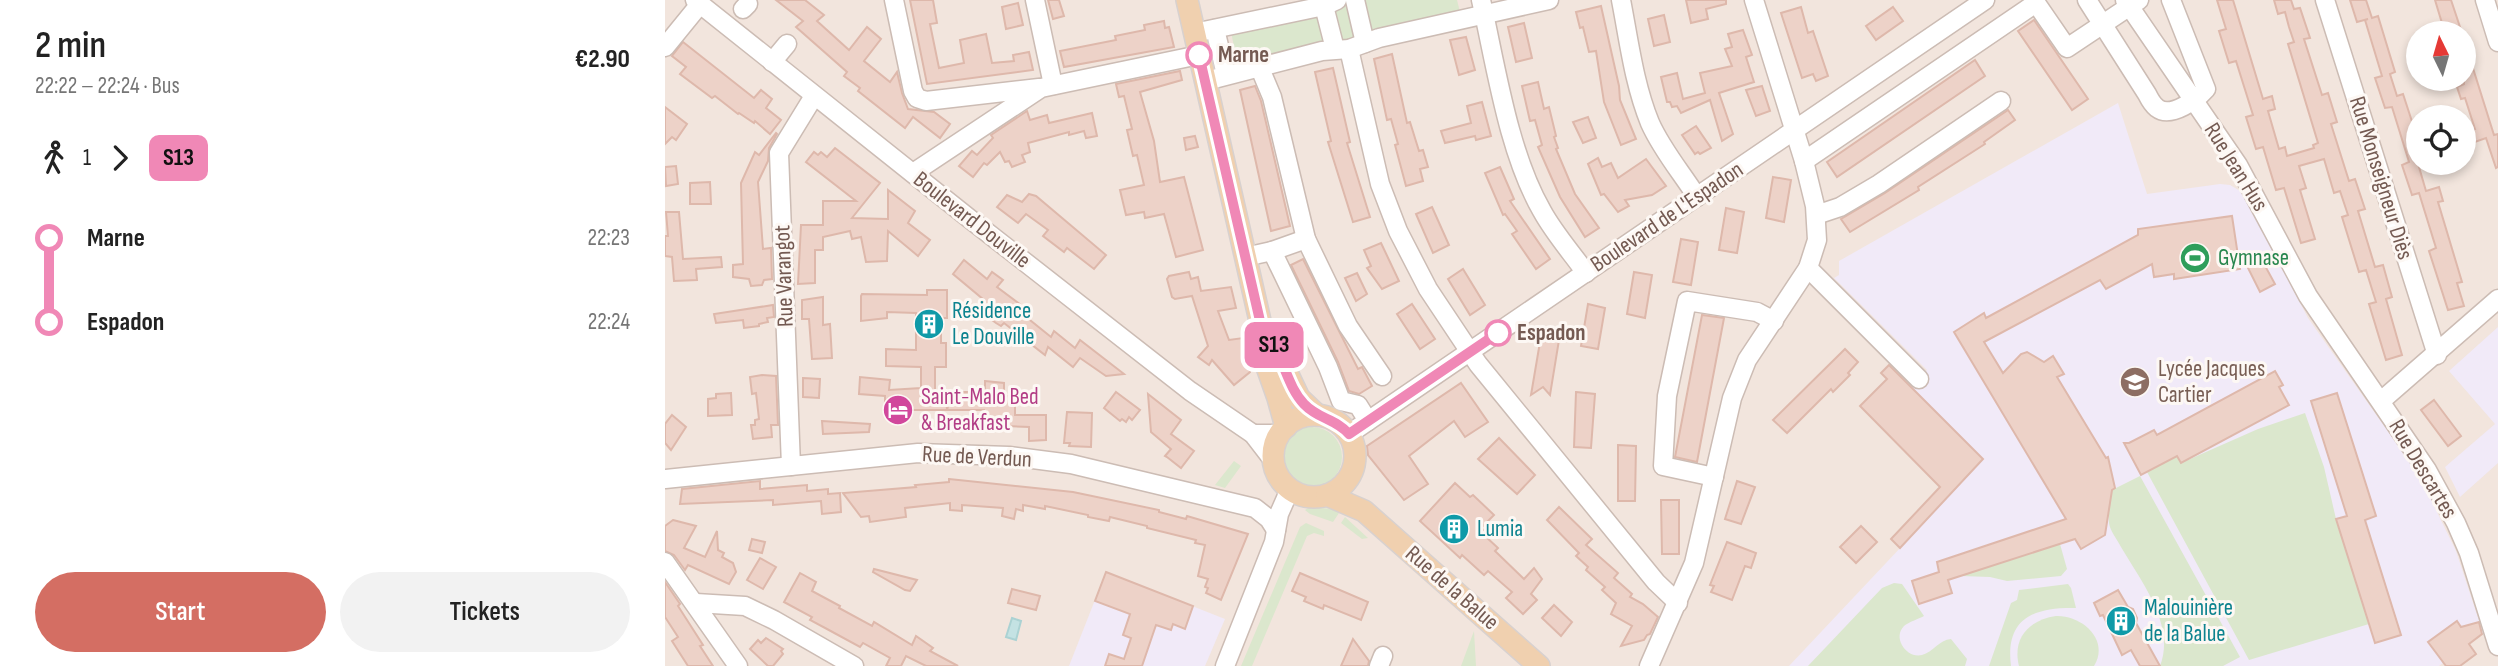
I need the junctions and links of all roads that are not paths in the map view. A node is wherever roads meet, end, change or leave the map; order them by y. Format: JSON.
{"nodes":[{"id":1,"x":894,"y":0,"type":"edge"},
{"id":2,"x":1035,"y":0,"type":"edge"},
{"id":3,"x":1187,"y":0,"type":"edge"},
{"id":4,"x":1355,"y":0,"type":"edge"},
{"id":5,"x":1549,"y":0,"type":"edge"},
{"id":6,"x":1621,"y":0,"type":"edge"},
{"id":7,"x":1754,"y":0,"type":"edge"},
{"id":8,"x":1985,"y":0,"type":"edge"},
{"id":9,"x":2087,"y":0,"type":"edge"},
{"id":10,"x":2171,"y":0,"type":"edge"},
{"id":11,"x":2325,"y":0,"type":"edge"},
{"id":12,"x":2485,"y":0,"type":"edge"},
{"id":13,"x":698,"y":2,"type":"edge"},
{"id":14,"x":2131,"y":2,"type":"edge"},
{"id":15,"x":1331,"y":3,"type":"edge"},
{"id":16,"x":1482,"y":8,"type":"edge"},
{"id":17,"x":2100,"y":26,"type":"junction"},
{"id":18,"x":1204,"y":31,"type":"junction"},
{"id":19,"x":2498,"y":42,"type":"edge"},
{"id":20,"x":787,"y":44,"type":"dead end"},
{"id":21,"x":665,"y":47,"type":"edge"},
{"id":22,"x":1350,"y":47,"type":"junction"},
{"id":23,"x":1199,"y":55,"type":"junction"},
{"id":24,"x":772,"y":62,"type":"junction"},
{"id":25,"x":1259,"y":66,"type":"junction"},
{"id":26,"x":1216,"y":78,"type":"junction"},
{"id":27,"x":1047,"y":86,"type":"junction"},
{"id":28,"x":814,"y":96,"type":"junction"},
{"id":29,"x":2193,"y":100,"type":"junction"},
{"id":30,"x":2001,"y":101,"type":"dead end"},
{"id":31,"x":1795,"y":130,"type":"junction"},
{"id":32,"x":1804,"y":161,"type":"junction"},
{"id":33,"x":913,"y":173,"type":"junction"},
{"id":34,"x":1697,"y":197,"type":"junction"},
{"id":35,"x":1817,"y":215,"type":"junction"},
{"id":36,"x":1306,"y":239,"type":"junction"},
{"id":37,"x":1272,"y":251,"type":"junction"},
{"id":38,"x":1245,"y":257,"type":"junction"},
{"id":39,"x":1808,"y":268,"type":"junction"},
{"id":40,"x":1586,"y":273,"type":"junction"},
{"id":41,"x":2498,"y":299,"type":"edge"},
{"id":42,"x":1774,"y":321,"type":"junction"},
{"id":43,"x":1263,"y":334,"type":"junction"},
{"id":44,"x":1470,"y":352,"type":"junction"},
{"id":45,"x":2437,"y":355,"type":"junction"},
{"id":46,"x":1382,"y":376,"type":"dead end"},
{"id":47,"x":1919,"y":379,"type":"dead end"},
{"id":48,"x":2381,"y":401,"type":"junction"},
{"id":49,"x":1317,"y":415,"type":"junction"},
{"id":50,"x":1368,"y":421,"type":"junction"},
{"id":51,"x":1283,"y":431,"type":"junction"},
{"id":52,"x":1253,"y":434,"type":"junction"},
{"id":53,"x":1349,"y":434,"type":"junction"},
{"id":54,"x":1273,"y":460,"type":"junction"},
{"id":55,"x":791,"y":466,"type":"junction"},
{"id":56,"x":1351,"y":474,"type":"junction"},
{"id":57,"x":1714,"y":477,"type":"junction"},
{"id":58,"x":671,"y":478,"type":"edge"},
{"id":59,"x":1290,"y":489,"type":"junction"},
{"id":60,"x":1327,"y":495,"type":"junction"},
{"id":61,"x":1364,"y":511,"type":"junction"},
{"id":62,"x":1276,"y":530,"type":"junction"},
{"id":63,"x":665,"y":562,"type":"edge"},
{"id":64,"x":695,"y":603,"type":"junction"},
{"id":65,"x":1678,"y":603,"type":"junction"},
{"id":66,"x":2498,"y":646,"type":"edge"},
{"id":67,"x":738,"y":666,"type":"edge"},
{"id":68,"x":854,"y":666,"type":"edge"},
{"id":69,"x":1225,"y":666,"type":"edge"},
{"id":70,"x":1539,"y":666,"type":"edge"},
{"id":71,"x":1649,"y":666,"type":"edge"}],
"edges":[{"from":1,"to":27,"type":"street"},
{"from":2,"to":27,"type":"street"},
{"from":3,"to":18,"type":"main road"},
{"from":4,"to":22,"type":"street"},
{"from":5,"to":16,"type":"street"},
{"from":6,"to":34,"type":"street"},
{"from":7,"to":31,"type":"street"},
{"from":8,"to":31,"type":"street","name":"Boulevard de L'Espadon"},
{"from":9,"to":17,"type":"street"},
{"from":10,"to":29,"type":"street","name":"Rue Jean Hus"},
{"from":11,"to":45,"type":"street","name":"Rue Monseigneur Diès"},
{"from":12,"to":19,"type":"street"},
{"from":13,"to":21,"type":"street"},
{"from":13,"to":24,"type":"street","name":"Boulevard Douville"},
{"from":14,"to":17,"type":"street"},
{"from":14,"to":29,"type":"street"},
{"from":15,"to":18,"type":"street"},
{"from":15,"to":22,"type":"street"},
{"from":16,"to":22,"type":"street"},
{"from":16,"to":40,"type":"street"},
{"from":17,"to":29,"type":"street"},
{"from":17,"to":32,"type":"street"},
{"from":18,"to":23,"type":"main road"},
{"from":18,"to":26,"type":"street"},
{"from":20,"to":24,"type":"street"},
{"from":22,"to":25,"type":"street"},
{"from":22,"to":44,"type":"street"},
{"from":23,"to":26,"type":"main road"},
{"from":23,"to":27,"type":"street"},
{"from":24,"to":28,"type":"street","name":"Boulevard Douville"},
{"from":25,"to":26,"type":"street"},
{"from":25,"to":36,"type":"street"},
{"from":26,"to":38,"type":"main road"},
{"from":27,"to":33,"type":"street"},
{"from":28,"to":33,"type":"street","name":"Boulevard Douville"},
{"from":28,"to":55,"type":"street","name":"Rue Varangot"},
{"from":29,"to":48,"type":"street","name":"Rue Jean Hus"},
{"from":30,"to":35,"type":"street"},
{"from":31,"to":32,"type":"street"},
{"from":31,"to":34,"type":"street","name":"Boulevard de L'Espadon"},
{"from":32,"to":35,"type":"street"},
{"from":33,"to":52,"type":"street","name":"Boulevard Douville"},
{"from":34,"to":40,"type":"street","name":"Boulevard de L'Espadon"},
{"from":35,"to":39,"type":"street"},
{"from":36,"to":37,"type":"street"},
{"from":36,"to":46,"type":"street"},
{"from":37,"to":38,"type":"street"},
{"from":37,"to":50,"type":"street"},
{"from":38,"to":43,"type":"main road"},
{"from":39,"to":42,"type":"street"},
{"from":39,"to":47,"type":"street"},
{"from":40,"to":44,"type":"street","name":"Boulevard de L'Espadon"},
{"from":41,"to":45,"type":"street","name":"Rue Descartes"},
{"from":42,"to":57,"type":"street"},
{"from":42,"to":57,"type":"street"},
{"from":43,"to":49,"type":"main road"},
{"from":43,"to":51,"type":"main road"},
{"from":44,"to":50,"type":"street","name":"Boulevard de L'Espadon"},
{"from":44,"to":65,"type":"street"},
{"from":45,"to":48,"type":"street","name":"Rue Descartes"},
{"from":48,"to":66,"type":"street","name":"Rue Descartes"},
{"from":49,"to":51,"type":"main road"},
{"from":49,"to":53,"type":"main road"},
{"from":50,"to":53,"type":"street","name":"Boulevard de L'Espadon"},
{"from":51,"to":52,"type":"street"},
{"from":51,"to":54,"type":"main road"},
{"from":52,"to":54,"type":"street","name":"Boulevard Douville"},
{"from":53,"to":56,"type":"main road"},
{"from":54,"to":59,"type":"main road"},
{"from":55,"to":58,"type":"street","name":"Rue de Verdun"},
{"from":55,"to":62,"type":"street","name":"Rue de Verdun"},
{"from":56,"to":60,"type":"main road"},
{"from":56,"to":61,"type":"main road","name":"Rue de la Balue"},
{"from":57,"to":65,"type":"street"},
{"from":59,"to":60,"type":"main road"},
{"from":59,"to":62,"type":"street"},
{"from":60,"to":61,"type":"main road","name":"Rue de la Balue"},
{"from":61,"to":70,"type":"main road","name":"Rue de la Balue"},
{"from":62,"to":69,"type":"street"},
{"from":63,"to":64,"type":"street"},
{"from":64,"to":67,"type":"street"},
{"from":64,"to":68,"type":"street"},
{"from":65,"to":71,"type":"street"}]}
